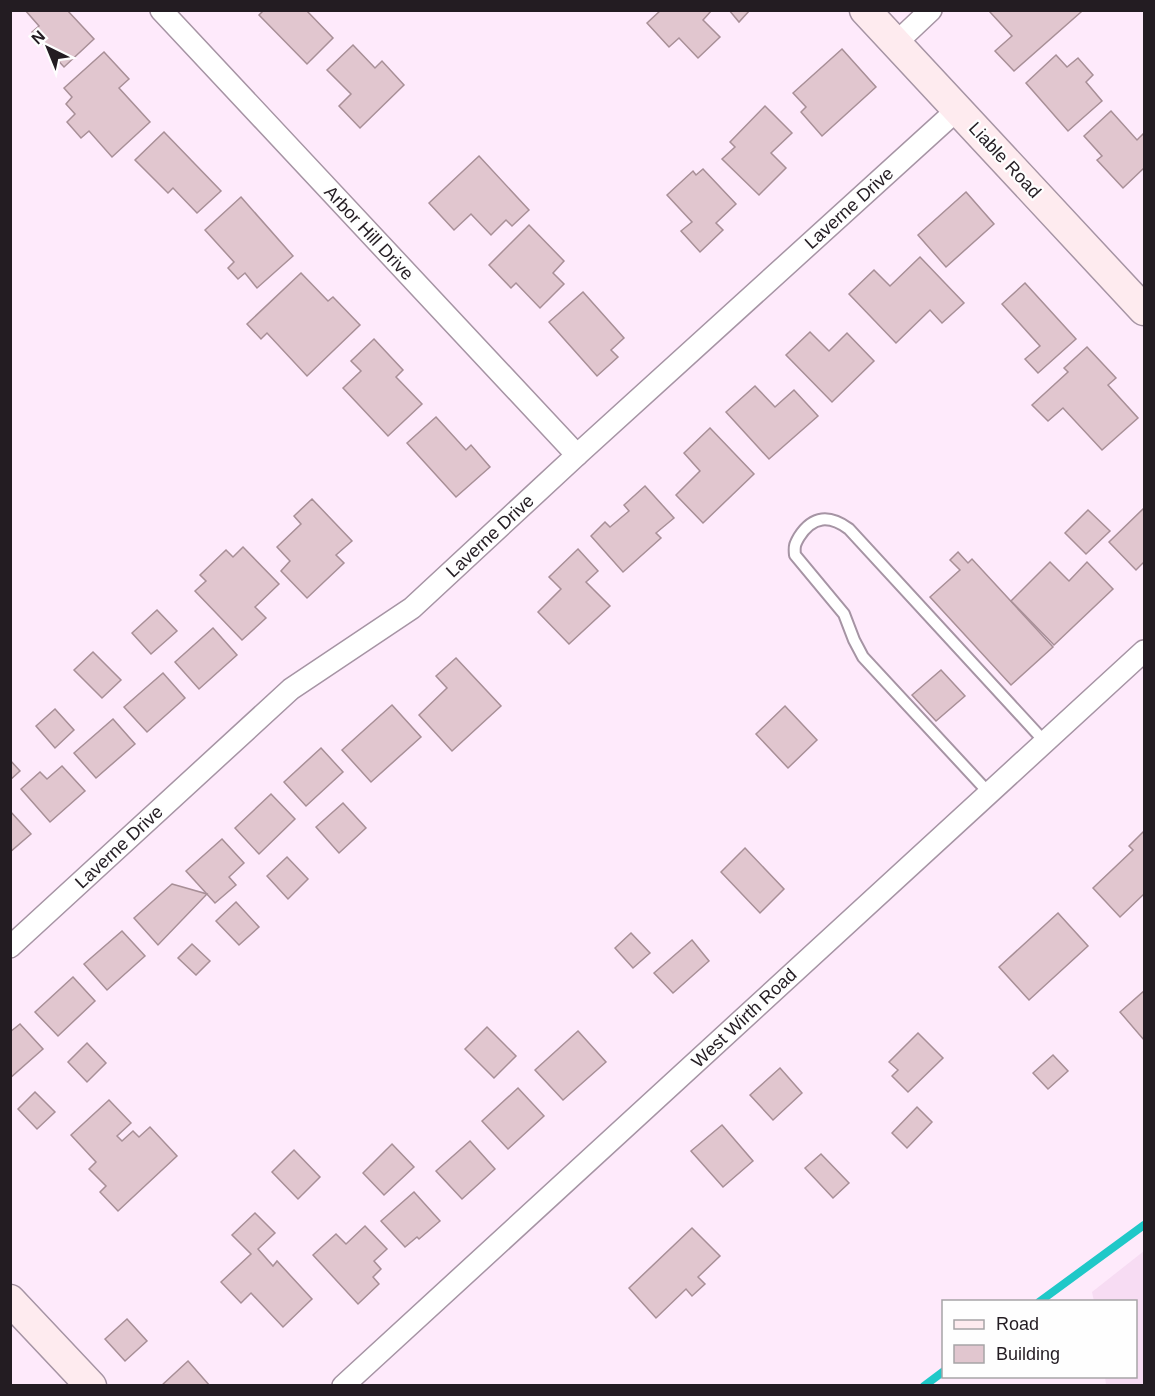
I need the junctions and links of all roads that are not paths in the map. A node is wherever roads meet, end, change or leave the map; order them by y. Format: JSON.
{"nodes":[{"id":1,"x":161,"y":10,"type":"edge"},
{"id":2,"x":865,"y":10,"type":"edge"},
{"id":3,"x":931,"y":10,"type":"edge"},
{"id":4,"x":896,"y":44,"type":"junction"},
{"id":5,"x":958,"y":109,"type":"junction"},
{"id":6,"x":1144,"y":310,"type":"edge"},
{"id":7,"x":577,"y":455,"type":"junction"},
{"id":8,"x":1144,"y":651,"type":"edge"},
{"id":9,"x":1045,"y":742,"type":"junction"},
{"id":10,"x":989,"y":793,"type":"junction"},
{"id":11,"x":10,"y":947,"type":"edge"},
{"id":12,"x":10,"y":1300,"type":"edge"},
{"id":13,"x":91,"y":1386,"type":"edge"},
{"id":14,"x":343,"y":1386,"type":"edge"}],
"edges":[{"from":1,"to":7,"type":"street","name":"Arbor Hill Drive"},
{"from":2,"to":4,"type":"street","name":"Liable Road"},
{"from":3,"to":4,"type":"street"},
{"from":4,"to":5,"type":"street","name":"Liable Road"},
{"from":5,"to":6,"type":"street","name":"Liable Road"},
{"from":5,"to":7,"type":"street","name":"Laverne Drive"},
{"from":7,"to":11,"type":"street","name":"Laverne Drive"},
{"from":8,"to":9,"type":"street","name":"West Wirth Road"},
{"from":9,"to":10,"type":"street","name":"West Wirth Road"},
{"from":9,"to":10,"type":"lane"},
{"from":10,"to":14,"type":"street","name":"West Wirth Road"},
{"from":12,"to":13,"type":"street"}]}
